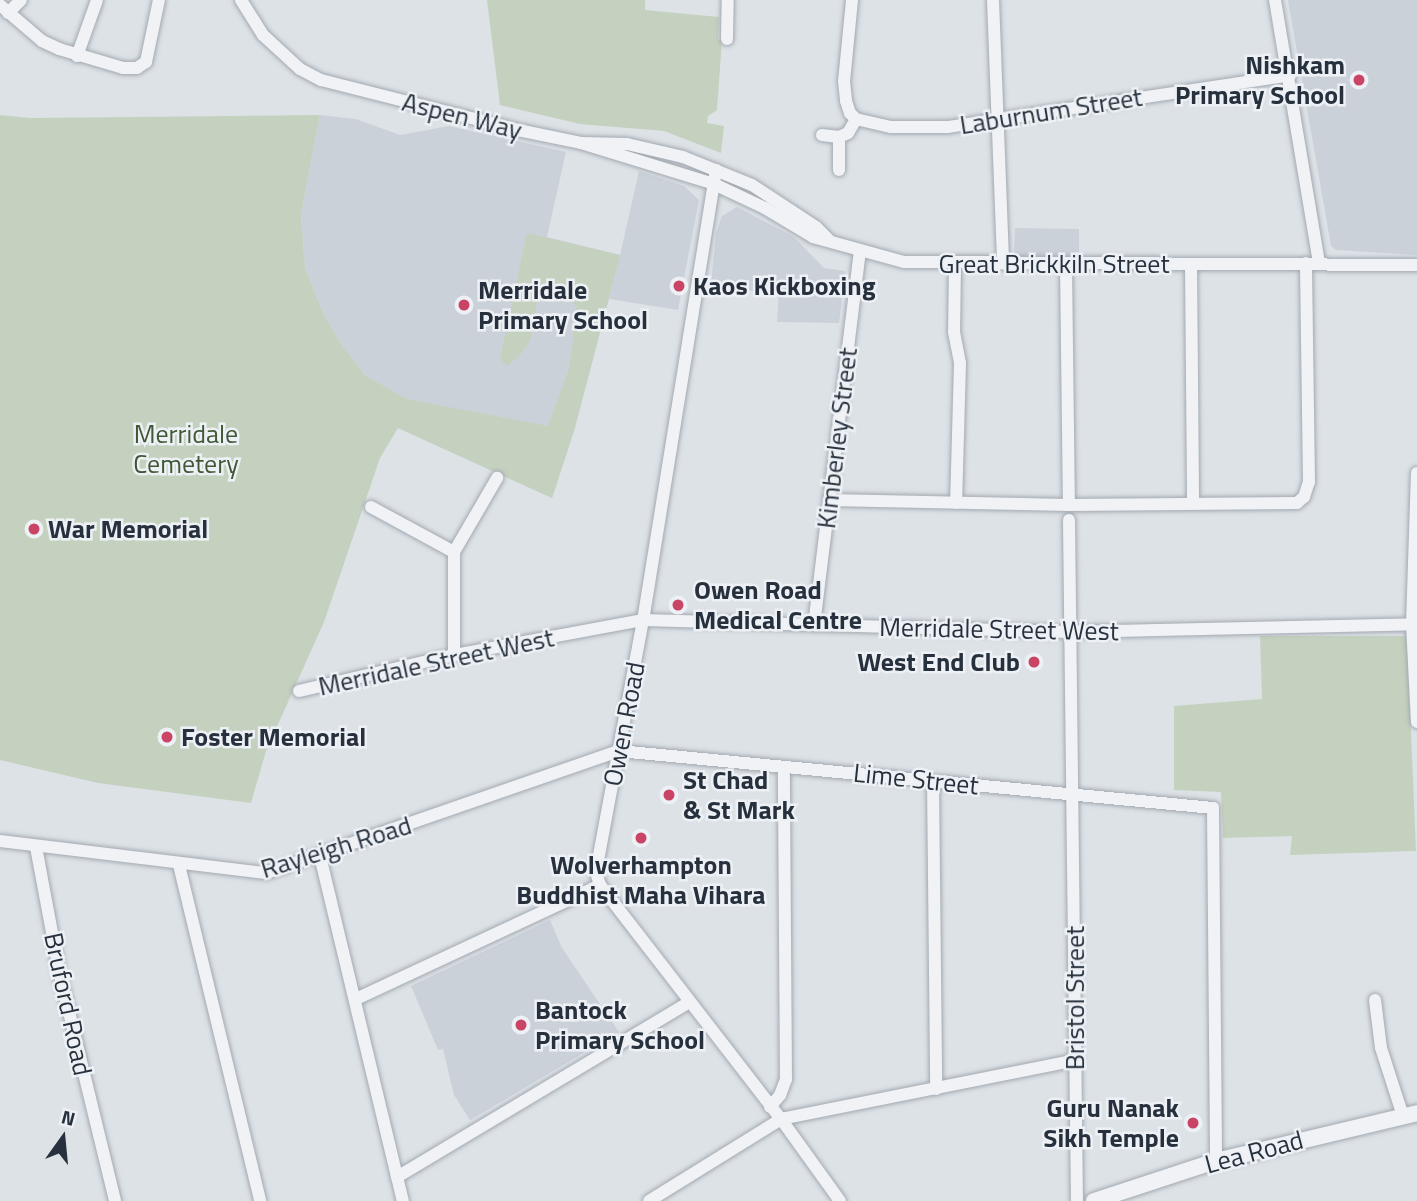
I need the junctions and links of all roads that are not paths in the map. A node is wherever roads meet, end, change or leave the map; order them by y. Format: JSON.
{"nodes":[{"id":1,"x":21,"y":0,"type":"edge"},
{"id":2,"x":97,"y":0,"type":"edge"},
{"id":3,"x":159,"y":0,"type":"edge"},
{"id":4,"x":241,"y":0,"type":"edge"},
{"id":5,"x":728,"y":0,"type":"edge"},
{"id":6,"x":852,"y":0,"type":"edge"},
{"id":7,"x":993,"y":0,"type":"edge"},
{"id":8,"x":1275,"y":0,"type":"edge"},
{"id":9,"x":4,"y":9,"type":"edge"},
{"id":10,"x":727,"y":39,"type":"dead end"},
{"id":11,"x":77,"y":57,"type":"junction"},
{"id":12,"x":1290,"y":75,"type":"junction"},
{"id":13,"x":856,"y":119,"type":"junction"},
{"id":14,"x":998,"y":121,"type":"junction"},
{"id":15,"x":822,"y":135,"type":"dead end"},
{"id":16,"x":839,"y":137,"type":"junction"},
{"id":17,"x":581,"y":143,"type":"junction"},
{"id":18,"x":716,"y":170,"type":"junction"},
{"id":19,"x":839,"y":170,"type":"dead end"},
{"id":20,"x":714,"y":184,"type":"junction"},
{"id":21,"x":832,"y":242,"type":"junction"},
{"id":22,"x":860,"y":251,"type":"junction"},
{"id":23,"x":1312,"y":263,"type":"junction"},
{"id":24,"x":955,"y":264,"type":"junction"},
{"id":25,"x":1003,"y":264,"type":"junction"},
{"id":26,"x":1191,"y":264,"type":"junction"},
{"id":27,"x":1066,"y":265,"type":"junction"},
{"id":28,"x":1417,"y":265,"type":"edge"},
{"id":29,"x":1417,"y":473,"type":"edge"},
{"id":30,"x":497,"y":478,"type":"dead end"},
{"id":31,"x":830,"y":500,"type":"junction"},
{"id":32,"x":956,"y":503,"type":"junction"},
{"id":33,"x":1193,"y":503,"type":"junction"},
{"id":34,"x":1069,"y":505,"type":"junction"},
{"id":35,"x":371,"y":506,"type":"dead end"},
{"id":36,"x":1069,"y":520,"type":"dead end"},
{"id":37,"x":1416,"y":537,"type":"edge"},
{"id":38,"x":454,"y":552,"type":"junction"},
{"id":39,"x":643,"y":620,"type":"junction"},
{"id":40,"x":1415,"y":624,"type":"edge"},
{"id":41,"x":814,"y":625,"type":"junction"},
{"id":42,"x":1070,"y":632,"type":"junction"},
{"id":43,"x":454,"y":655,"type":"junction"},
{"id":44,"x":299,"y":691,"type":"dead end"},
{"id":45,"x":1417,"y":722,"type":"edge"},
{"id":46,"x":619,"y":751,"type":"junction"},
{"id":47,"x":784,"y":767,"type":"junction"},
{"id":48,"x":933,"y":781,"type":"junction"},
{"id":49,"x":1073,"y":795,"type":"junction"},
{"id":50,"x":0,"y":841,"type":"edge"},
{"id":51,"x":36,"y":847,"type":"junction"},
{"id":52,"x":320,"y":856,"type":"junction"},
{"id":53,"x":179,"y":865,"type":"junction"},
{"id":54,"x":600,"y":885,"type":"junction"},
{"id":55,"x":356,"y":999,"type":"junction"},
{"id":56,"x":1375,"y":1000,"type":"dead end"},
{"id":57,"x":689,"y":1002,"type":"junction"},
{"id":58,"x":1075,"y":1060,"type":"junction"},
{"id":59,"x":936,"y":1089,"type":"junction"},
{"id":60,"x":771,"y":1107,"type":"junction"},
{"id":61,"x":1410,"y":1115,"type":"edge"},
{"id":62,"x":781,"y":1119,"type":"junction"},
{"id":63,"x":1216,"y":1161,"type":"junction"},
{"id":64,"x":397,"y":1177,"type":"junction"},
{"id":65,"x":115,"y":1201,"type":"edge"},
{"id":66,"x":260,"y":1201,"type":"edge"},
{"id":67,"x":403,"y":1201,"type":"edge"},
{"id":68,"x":649,"y":1201,"type":"edge"},
{"id":69,"x":840,"y":1201,"type":"edge"},
{"id":70,"x":1077,"y":1201,"type":"edge"},
{"id":71,"x":1094,"y":1201,"type":"edge"}],
"edges":[{"from":1,"to":9,"type":"street"},
{"from":2,"to":11,"type":"street"},
{"from":3,"to":11,"type":"street"},
{"from":4,"to":17,"type":"street","name":"Aspen Way"},
{"from":5,"to":10,"type":"street"},
{"from":6,"to":13,"type":"street"},
{"from":7,"to":14,"type":"street"},
{"from":8,"to":12,"type":"street"},
{"from":9,"to":11,"type":"street"},
{"from":12,"to":14,"type":"street","name":"Laburnum Street"},
{"from":12,"to":23,"type":"street"},
{"from":13,"to":14,"type":"street","name":"Laburnum Street"},
{"from":13,"to":16,"type":"street"},
{"from":14,"to":25,"type":"street"},
{"from":15,"to":16,"type":"street"},
{"from":16,"to":19,"type":"street"},
{"from":17,"to":18,"type":"street","name":"Aspen Way"},
{"from":17,"to":20,"type":"street"},
{"from":18,"to":20,"type":"street","name":"Owen Road"},
{"from":18,"to":21,"type":"street","name":"Great Brickkiln Street"},
{"from":20,"to":21,"type":"street"},
{"from":20,"to":39,"type":"street","name":"Owen Road"},
{"from":21,"to":22,"type":"street","name":"Great Brickkiln Street"},
{"from":22,"to":24,"type":"street","name":"Great Brickkiln Street"},
{"from":22,"to":31,"type":"street","name":"Kimberley Street"},
{"from":23,"to":26,"type":"street","name":"Great Brickkiln Street"},
{"from":23,"to":28,"type":"street","name":"Great Brickkiln Street"},
{"from":23,"to":33,"type":"street"},
{"from":24,"to":25,"type":"street","name":"Great Brickkiln Street"},
{"from":24,"to":32,"type":"street"},
{"from":25,"to":27,"type":"street","name":"Great Brickkiln Street"},
{"from":26,"to":27,"type":"street","name":"Great Brickkiln Street"},
{"from":26,"to":33,"type":"street"},
{"from":27,"to":34,"type":"street"},
{"from":29,"to":37,"type":"street"},
{"from":30,"to":38,"type":"street"},
{"from":31,"to":32,"type":"street"},
{"from":31,"to":41,"type":"street","name":"Kimberley Street"},
{"from":32,"to":34,"type":"street"},
{"from":33,"to":34,"type":"street"},
{"from":35,"to":38,"type":"street"},
{"from":36,"to":42,"type":"street","name":"Bristol Street"},
{"from":37,"to":40,"type":"street"},
{"from":38,"to":43,"type":"street"},
{"from":39,"to":41,"type":"street","name":"Merridale Street West"},
{"from":39,"to":43,"type":"street","name":"Merridale Street West"},
{"from":39,"to":46,"type":"street","name":"Owen Road"},
{"from":40,"to":42,"type":"street","name":"Merridale Street West"},
{"from":40,"to":45,"type":"street"},
{"from":41,"to":42,"type":"street","name":"Merridale Street West"},
{"from":42,"to":49,"type":"street","name":"Bristol Street"},
{"from":43,"to":44,"type":"street","name":"Merridale Street West"},
{"from":46,"to":47,"type":"street","name":"Lime Street"},
{"from":46,"to":52,"type":"street","name":"Rayleigh Road"},
{"from":46,"to":54,"type":"street","name":"Owen Road"},
{"from":47,"to":48,"type":"street","name":"Lime Street"},
{"from":47,"to":60,"type":"street"},
{"from":48,"to":49,"type":"street","name":"Lime Street"},
{"from":48,"to":59,"type":"street"},
{"from":49,"to":58,"type":"street","name":"Bristol Street"},
{"from":49,"to":63,"type":"street","name":"Lime Street"},
{"from":50,"to":51,"type":"street","name":"Rayleigh Road"},
{"from":51,"to":53,"type":"street","name":"Rayleigh Road"},
{"from":51,"to":65,"type":"street","name":"Bruford Road"},
{"from":52,"to":53,"type":"street","name":"Rayleigh Road"},
{"from":52,"to":55,"type":"street"},
{"from":53,"to":66,"type":"street"},
{"from":54,"to":55,"type":"street"},
{"from":54,"to":57,"type":"street"},
{"from":55,"to":64,"type":"street"},
{"from":56,"to":61,"type":"street"},
{"from":57,"to":60,"type":"street"},
{"from":57,"to":64,"type":"street"},
{"from":58,"to":59,"type":"street"},
{"from":58,"to":70,"type":"street","name":"Bristol Street"},
{"from":59,"to":62,"type":"street"},
{"from":60,"to":62,"type":"street"},
{"from":61,"to":63,"type":"street","name":"Lea Road"},
{"from":62,"to":68,"type":"street"},
{"from":62,"to":69,"type":"street"},
{"from":63,"to":71,"type":"street","name":"Lea Road"},
{"from":64,"to":67,"type":"street"}]}
